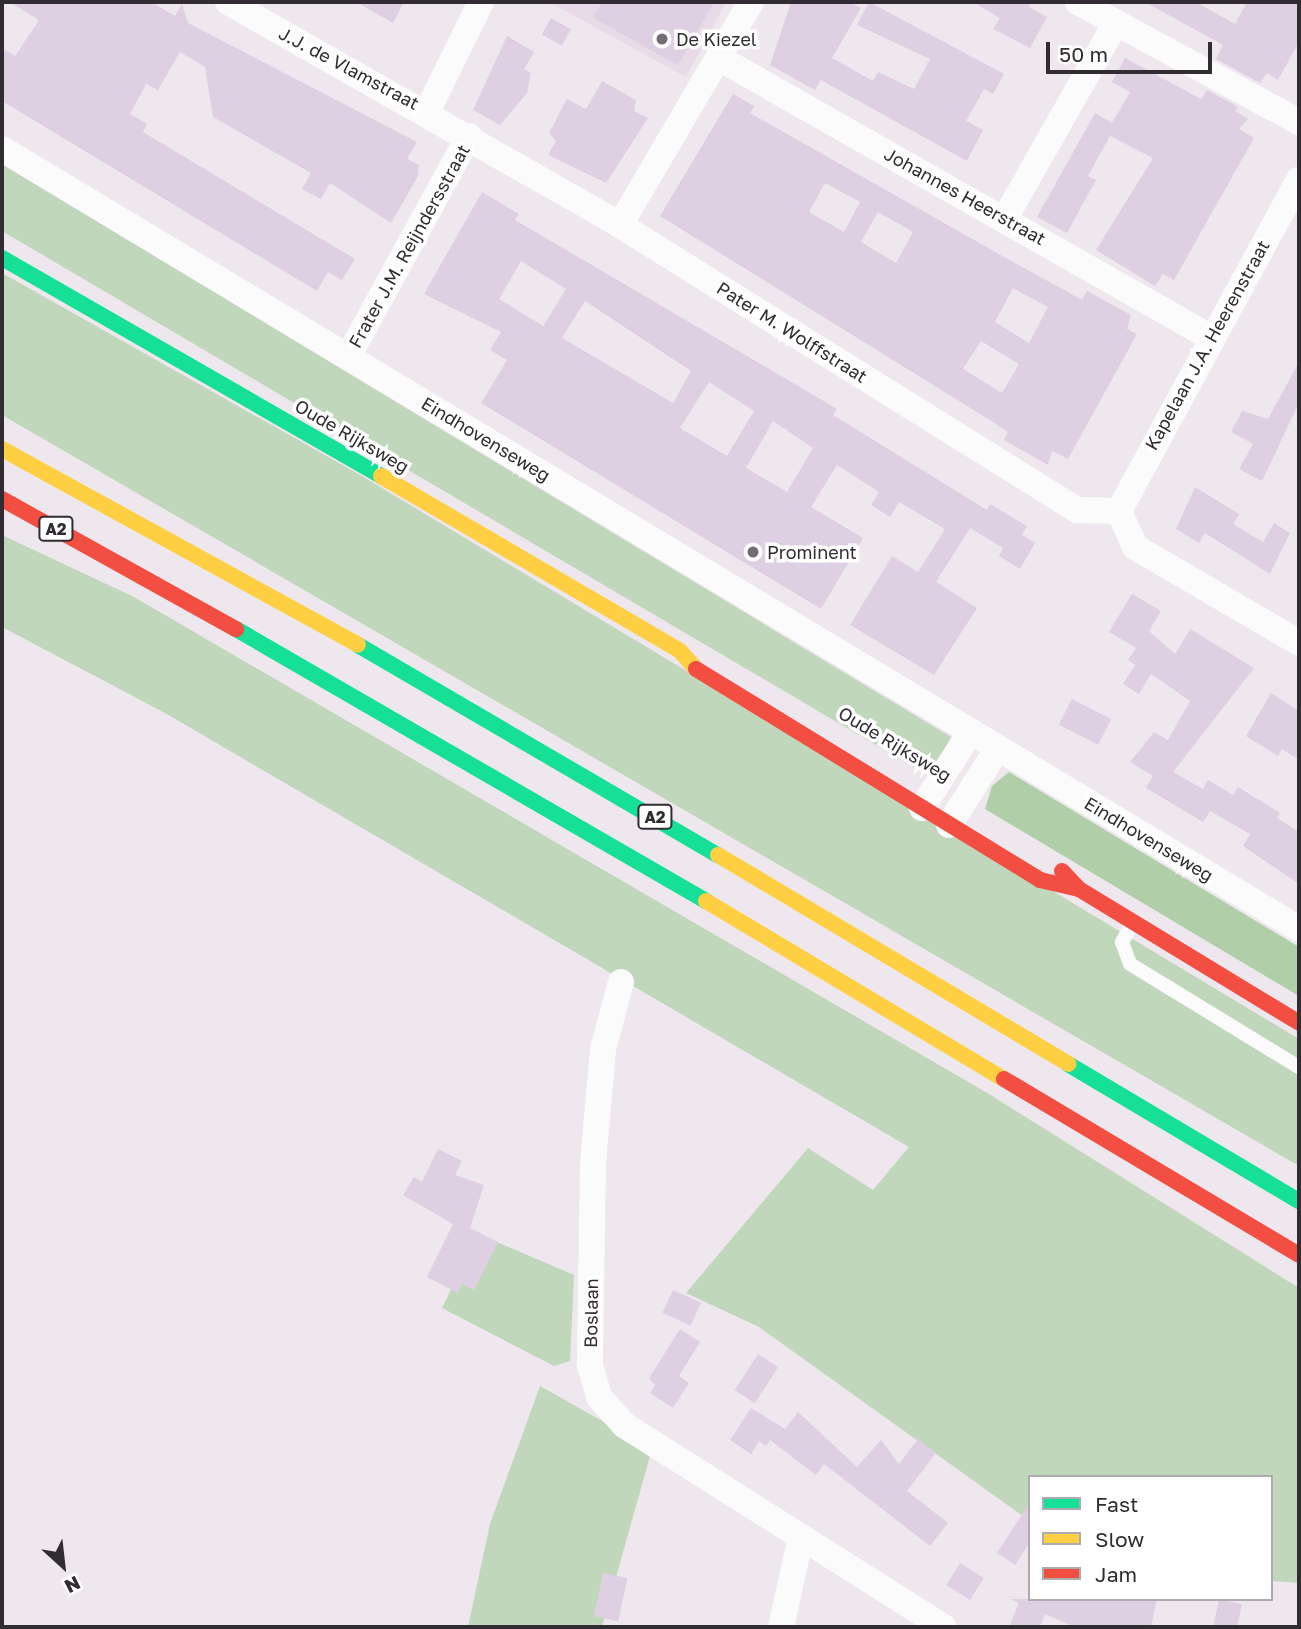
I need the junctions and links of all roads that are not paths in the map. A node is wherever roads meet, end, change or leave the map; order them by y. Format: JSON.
{"nodes":[{"id":1,"x":228,"y":2,"type":"edge"},
{"id":2,"x":481,"y":2,"type":"edge"},
{"id":3,"x":751,"y":2,"type":"edge"},
{"id":4,"x":1078,"y":2,"type":"edge"},
{"id":5,"x":1116,"y":23,"type":"junction"},
{"id":6,"x":719,"y":58,"type":"junction"},
{"id":7,"x":428,"y":110,"type":"junction"},
{"id":8,"x":1299,"y":122,"type":"edge"},
{"id":9,"x":469,"y":136,"type":"junction"},
{"id":10,"x":2,"y":149,"type":"edge"},
{"id":11,"x":1299,"y":180,"type":"edge"},
{"id":12,"x":1005,"y":218,"type":"junction"},
{"id":13,"x":620,"y":225,"type":"junction"},
{"id":14,"x":2,"y":258,"type":"edge"},
{"id":15,"x":1210,"y":337,"type":"junction"},
{"id":16,"x":348,"y":356,"type":"junction"},
{"id":17,"x":2,"y":449,"type":"edge"},
{"id":18,"x":2,"y":499,"type":"edge"},
{"id":19,"x":1119,"y":511,"type":"junction"},
{"id":20,"x":1299,"y":643,"type":"edge"},
{"id":21,"x":680,"y":652,"type":"junction"},
{"id":22,"x":770,"y":692,"type":"dead end"},
{"id":23,"x":971,"y":731,"type":"junction"},
{"id":24,"x":998,"y":748,"type":"junction"},
{"id":25,"x":926,"y":793,"type":"junction"},
{"id":26,"x":964,"y":816,"type":"junction"},
{"id":27,"x":1053,"y":861,"type":"dead end"},
{"id":28,"x":1079,"y":889,"type":"junction"},
{"id":29,"x":1133,"y":923,"type":"junction"},
{"id":30,"x":1299,"y":929,"type":"edge"},
{"id":31,"x":621,"y":982,"type":"dead end"},
{"id":32,"x":1299,"y":1023,"type":"edge"},
{"id":33,"x":1299,"y":1067,"type":"edge"},
{"id":34,"x":1299,"y":1201,"type":"edge"},
{"id":35,"x":1299,"y":1255,"type":"edge"},
{"id":36,"x":801,"y":1537,"type":"junction"},
{"id":37,"x":781,"y":1627,"type":"edge"},
{"id":38,"x":944,"y":1627,"type":"edge"}],
"edges":[{"from":1,"to":7,"type":"street","name":"J.J. de Vlamstraat"},
{"from":2,"to":7,"type":"street"},
{"from":3,"to":6,"type":"street"},
{"from":4,"to":5,"type":"street"},
{"from":5,"to":8,"type":"street"},
{"from":5,"to":12,"type":"street"},
{"from":6,"to":12,"type":"street","name":"Johannes Heerstraat"},
{"from":6,"to":13,"type":"street"},
{"from":7,"to":9,"type":"street","name":"J.J. de Vlamstraat"},
{"from":9,"to":13,"type":"street","name":"Pater M. Wolffstraat"},
{"from":9,"to":16,"type":"street","name":"Frater J.M. Reijndersstraat"},
{"from":10,"to":16,"type":"street","name":"Eindhovenseweg"},
{"from":11,"to":15,"type":"street","name":"Kapelaan J.A. Heerenstraat"},
{"from":12,"to":15,"type":"street","name":"Johannes Heerstraat"},
{"from":13,"to":19,"type":"street","name":"Pater M. Wolffstraat"},
{"from":14,"to":21,"type":"main road","name":"Oude Rijksweg"},
{"from":15,"to":19,"type":"street","name":"Kapelaan J.A. Heerenstraat"},
{"from":16,"to":23,"type":"street","name":"Eindhovenseweg"},
{"from":17,"to":34,"type":"main road","number":"A2"},
{"from":18,"to":35,"type":"main road","number":"A2"},
{"from":19,"to":20,"type":"street"},
{"from":21,"to":22,"type":"main road","name":"Oude Rijksweg"},
{"from":21,"to":25,"type":"main road","name":"Oude Rijksweg"},
{"from":23,"to":24,"type":"street","name":"Eindhovenseweg"},
{"from":23,"to":25,"type":"street"},
{"from":24,"to":26,"type":"street"},
{"from":24,"to":30,"type":"street","name":"Eindhovenseweg"},
{"from":25,"to":26,"type":"main road","name":"Oude Rijksweg"},
{"from":25,"to":26,"type":"main road","name":"Oude Rijksweg"},
{"from":26,"to":28,"type":"main road","name":"Oude Rijksweg"},
{"from":27,"to":28,"type":"main road","name":"Oude Rijksweg"},
{"from":28,"to":29,"type":"main road","name":"Oude Rijksweg"},
{"from":29,"to":32,"type":"main road","name":"Oude Rijksweg"},
{"from":29,"to":33,"type":"lane"},
{"from":31,"to":36,"type":"street","name":"Boslaan"},
{"from":36,"to":37,"type":"street"},
{"from":36,"to":38,"type":"street","name":"Boslaan"}]}
